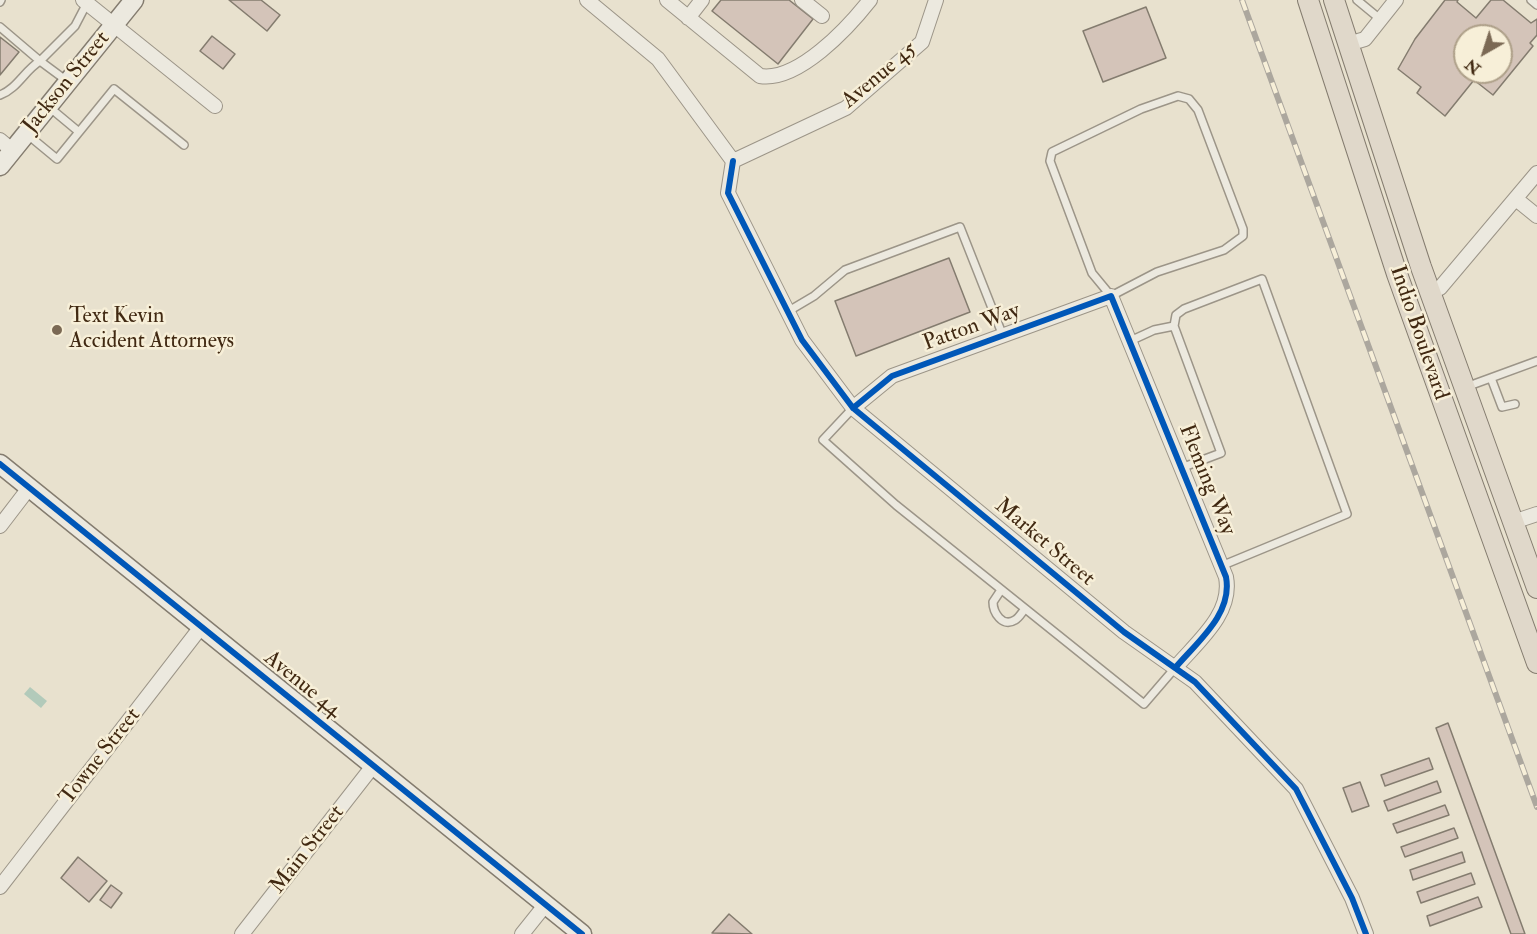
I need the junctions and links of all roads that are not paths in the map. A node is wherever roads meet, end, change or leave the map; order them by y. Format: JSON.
{"nodes":[{"id":1,"x":134,"y":0,"type":"edge"},
{"id":2,"x":587,"y":0,"type":"edge"},
{"id":3,"x":667,"y":0,"type":"edge"},
{"id":4,"x":702,"y":0,"type":"edge"},
{"id":5,"x":802,"y":0,"type":"edge"},
{"id":6,"x":870,"y":0,"type":"edge"},
{"id":7,"x":936,"y":0,"type":"edge"},
{"id":8,"x":1308,"y":0,"type":"edge"},
{"id":9,"x":1318,"y":0,"type":"edge"},
{"id":10,"x":1334,"y":0,"type":"edge"},
{"id":11,"x":1357,"y":0,"type":"edge"},
{"id":12,"x":1396,"y":0,"type":"edge"},
{"id":13,"x":1531,"y":0,"type":"edge"},
{"id":14,"x":85,"y":2,"type":"edge"},
{"id":15,"x":1537,"y":5,"type":"edge"},
{"id":16,"x":822,"y":16,"type":"dead end"},
{"id":17,"x":688,"y":18,"type":"junction"},
{"id":18,"x":1380,"y":20,"type":"junction"},
{"id":19,"x":114,"y":25,"type":"junction"},
{"id":20,"x":0,"y":27,"type":"edge"},
{"id":21,"x":1348,"y":44,"type":"junction"},
{"id":22,"x":40,"y":61,"type":"junction"},
{"id":23,"x":68,"y":82,"type":"junction"},
{"id":24,"x":1337,"y":93,"type":"junction"},
{"id":25,"x":0,"y":95,"type":"edge"},
{"id":26,"x":48,"y":106,"type":"junction"},
{"id":27,"x":215,"y":106,"type":"dead end"},
{"id":28,"x":79,"y":132,"type":"junction"},
{"id":29,"x":26,"y":133,"type":"junction"},
{"id":30,"x":6,"y":145,"type":"edge"},
{"id":31,"x":184,"y":145,"type":"dead end"},
{"id":32,"x":733,"y":161,"type":"junction"},
{"id":33,"x":0,"y":166,"type":"edge"},
{"id":34,"x":1364,"y":173,"type":"junction"},
{"id":35,"x":1537,"y":173,"type":"edge"},
{"id":36,"x":1516,"y":199,"type":"junction"},
{"id":37,"x":1537,"y":216,"type":"edge"},
{"id":38,"x":1430,"y":291,"type":"junction"},
{"id":39,"x":1111,"y":296,"type":"junction"},
{"id":40,"x":787,"y":312,"type":"junction"},
{"id":41,"x":1174,"y":326,"type":"junction"},
{"id":42,"x":1003,"y":336,"type":"junction"},
{"id":43,"x":1420,"y":339,"type":"junction"},
{"id":44,"x":1130,"y":341,"type":"junction"},
{"id":45,"x":1537,"y":361,"type":"edge"},
{"id":46,"x":1491,"y":378,"type":"junction"},
{"id":47,"x":1464,"y":388,"type":"junction"},
{"id":48,"x":1515,"y":404,"type":"dead end"},
{"id":49,"x":853,"y":408,"type":"junction"},
{"id":50,"x":1445,"y":408,"type":"junction"},
{"id":51,"x":0,"y":464,"type":"edge"},
{"id":52,"x":1181,"y":468,"type":"junction"},
{"id":53,"x":29,"y":488,"type":"junction"},
{"id":54,"x":1537,"y":514,"type":"edge"},
{"id":55,"x":1513,"y":522,"type":"junction"},
{"id":56,"x":0,"y":526,"type":"edge"},
{"id":57,"x":1499,"y":559,"type":"junction"},
{"id":58,"x":1221,"y":566,"type":"junction"},
{"id":59,"x":1537,"y":588,"type":"edge"},
{"id":60,"x":1001,"y":590,"type":"junction"},
{"id":61,"x":1025,"y":609,"type":"junction"},
{"id":62,"x":201,"y":627,"type":"junction"},
{"id":63,"x":1536,"y":661,"type":"edge"},
{"id":64,"x":1174,"y":668,"type":"junction"},
{"id":65,"x":374,"y":765,"type":"junction"},
{"id":66,"x":0,"y":887,"type":"edge"},
{"id":67,"x":546,"y":904,"type":"junction"},
{"id":68,"x":242,"y":934,"type":"edge"},
{"id":69,"x":522,"y":934,"type":"edge"},
{"id":70,"x":582,"y":934,"type":"edge"},
{"id":71,"x":1366,"y":934,"type":"edge"}],
"edges":[{"from":1,"to":19,"type":"street","name":"Jackson Street"},
{"from":2,"to":32,"type":"street"},
{"from":3,"to":17,"type":"street"},
{"from":4,"to":17,"type":"street"},
{"from":5,"to":16,"type":"street"},
{"from":6,"to":17,"type":"street"},
{"from":7,"to":32,"type":"street","name":"Avenue 45"},
{"from":8,"to":24,"type":"main road","name":"Indio Boulevard"},
{"from":9,"to":21,"type":"main road"},
{"from":10,"to":21,"type":"main road","name":"Indio Boulevard"},
{"from":11,"to":18,"type":"lane"},
{"from":12,"to":18,"type":"street"},
{"from":13,"to":15,"type":"lane"},
{"from":14,"to":19,"type":"street"},
{"from":14,"to":22,"type":"lane"},
{"from":18,"to":21,"type":"street"},
{"from":19,"to":23,"type":"street","name":"Jackson Street"},
{"from":19,"to":27,"type":"street"},
{"from":20,"to":22,"type":"lane"},
{"from":21,"to":24,"type":"main road"},
{"from":21,"to":38,"type":"main road","name":"Indio Boulevard"},
{"from":22,"to":23,"type":"lane"},
{"from":22,"to":25,"type":"lane"},
{"from":23,"to":26,"type":"street","name":"Jackson Street"},
{"from":24,"to":34,"type":"main road","name":"Indio Boulevard"},
{"from":26,"to":28,"type":"lane"},
{"from":26,"to":29,"type":"street","name":"Jackson Street"},
{"from":28,"to":29,"type":"lane"},
{"from":28,"to":31,"type":"lane"},
{"from":29,"to":30,"type":"street","name":"Jackson Street"},
{"from":30,"to":33,"type":"street","name":"Jackson Street"},
{"from":32,"to":40,"type":"street","name":"Market Street"},
{"from":34,"to":38,"type":"main road"},
{"from":34,"to":43,"type":"main road","name":"Indio Boulevard"},
{"from":35,"to":36,"type":"street"},
{"from":36,"to":37,"type":"street"},
{"from":36,"to":38,"type":"street"},
{"from":38,"to":43,"type":"main road"},
{"from":38,"to":47,"type":"main road","name":"Indio Boulevard"},
{"from":39,"to":39,"type":"lane"},
{"from":39,"to":42,"type":"street","name":"Patton Way"},
{"from":39,"to":44,"type":"street","name":"Fleming Way"},
{"from":40,"to":42,"type":"lane"},
{"from":40,"to":49,"type":"street","name":"Market Street"},
{"from":41,"to":44,"type":"lane"},
{"from":41,"to":52,"type":"lane"},
{"from":41,"to":58,"type":"lane"},
{"from":42,"to":49,"type":"street","name":"Patton Way"},
{"from":43,"to":50,"type":"main road","name":"Indio Boulevard"},
{"from":44,"to":52,"type":"street","name":"Fleming Way"},
{"from":45,"to":46,"type":"lane"},
{"from":46,"to":47,"type":"lane"},
{"from":46,"to":48,"type":"lane"},
{"from":47,"to":55,"type":"main road","name":"Indio Boulevard"},
{"from":49,"to":60,"type":"lane"},
{"from":49,"to":64,"type":"street","name":"Market Street"},
{"from":50,"to":55,"type":"main road"},
{"from":50,"to":57,"type":"main road","name":"Indio Boulevard"},
{"from":51,"to":53,"type":"street","name":"Avenue 44"},
{"from":52,"to":58,"type":"street","name":"Fleming Way"},
{"from":53,"to":56,"type":"street"},
{"from":53,"to":62,"type":"street","name":"Avenue 44"},
{"from":54,"to":55,"type":"street"},
{"from":55,"to":57,"type":"main road"},
{"from":55,"to":59,"type":"main road","name":"Indio Boulevard"},
{"from":57,"to":63,"type":"main road","name":"Indio Boulevard"},
{"from":58,"to":64,"type":"street","name":"Fleming Way"},
{"from":60,"to":61,"type":"lane"},
{"from":60,"to":61,"type":"lane"},
{"from":61,"to":64,"type":"lane"},
{"from":62,"to":65,"type":"street","name":"Avenue 44"},
{"from":62,"to":66,"type":"street","name":"Towne Street"},
{"from":64,"to":71,"type":"street","name":"Market Street"},
{"from":65,"to":67,"type":"street","name":"Avenue 44"},
{"from":65,"to":68,"type":"street","name":"Main Street"},
{"from":67,"to":69,"type":"street"},
{"from":67,"to":70,"type":"street","name":"Avenue 44"}]}
